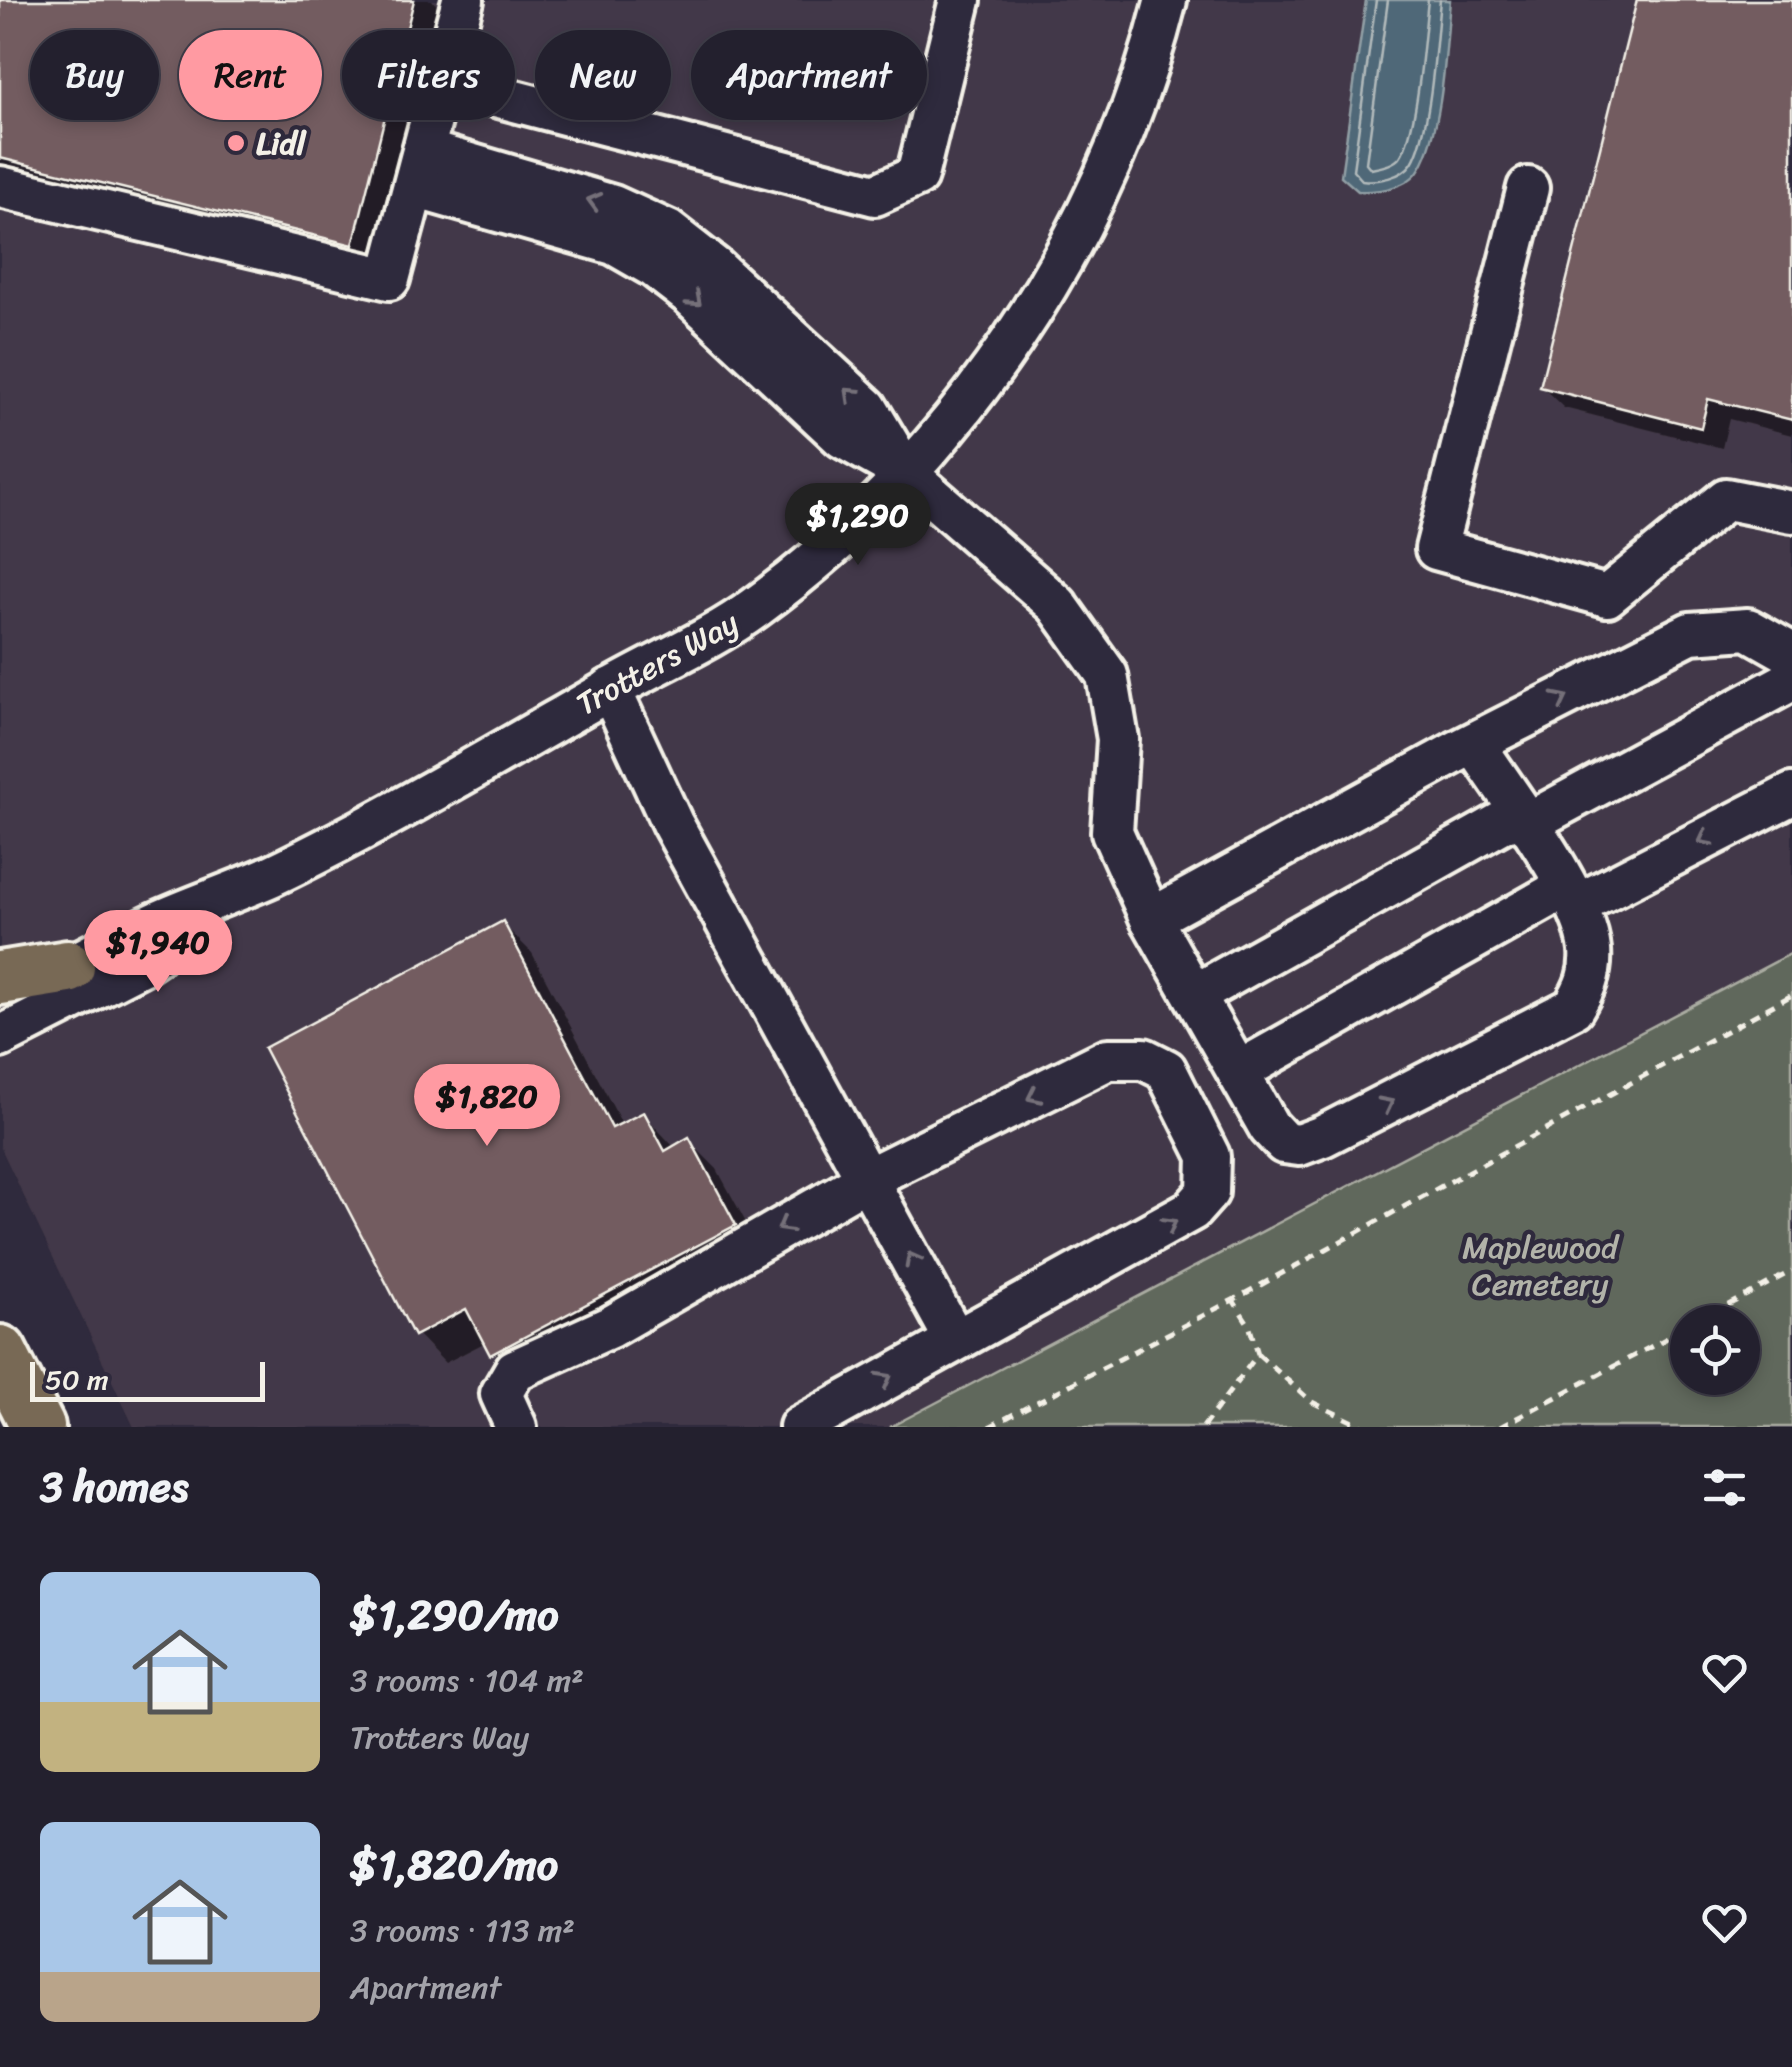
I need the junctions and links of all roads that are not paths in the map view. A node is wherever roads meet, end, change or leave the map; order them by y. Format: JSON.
{"nodes":[{"id":1,"x":463,"y":0,"type":"edge"},
{"id":2,"x":960,"y":0,"type":"edge"},
{"id":3,"x":1166,"y":0,"type":"edge"},
{"id":4,"x":455,"y":30,"type":"edge"},
{"id":5,"x":515,"y":101,"type":"edge"},
{"id":6,"x":432,"y":120,"type":"edge"},
{"id":7,"x":419,"y":169,"type":"junction"},
{"id":8,"x":0,"y":187,"type":"edge"},
{"id":9,"x":1528,"y":188,"type":"dead end"},
{"id":10,"x":906,"y":473,"type":"junction"},
{"id":11,"x":1792,"y":512,"type":"edge"},
{"id":12,"x":1792,"y":654,"type":"edge"},
{"id":13,"x":1792,"y":680,"type":"edge"},
{"id":14,"x":610,"y":689,"type":"junction"},
{"id":15,"x":1474,"y":743,"type":"junction"},
{"id":16,"x":1792,"y":794,"type":"edge"},
{"id":17,"x":1522,"y":819,"type":"junction"},
{"id":18,"x":271,"y":876,"type":"junction"},
{"id":19,"x":1571,"y":896,"type":"junction"},
{"id":20,"x":1151,"y":919,"type":"junction"},
{"id":21,"x":68,"y":967,"type":"junction"},
{"id":22,"x":0,"y":978,"type":"edge"},
{"id":23,"x":1195,"y":996,"type":"junction"},
{"id":24,"x":0,"y":1001,"type":"edge"},
{"id":25,"x":0,"y":1037,"type":"edge"},
{"id":26,"x":1238,"y":1072,"type":"junction"},
{"id":27,"x":868,"y":1178,"type":"junction"},
{"id":28,"x":955,"y":1340,"type":"junction"},
{"id":29,"x":0,"y":1352,"type":"edge"},
{"id":30,"x":38,"y":1427,"type":"edge"},
{"id":31,"x":516,"y":1427,"type":"edge"},
{"id":32,"x":800,"y":1427,"type":"edge"}],
"edges":[{"from":1,"to":4,"type":"street"},
{"from":2,"to":5,"type":"street"},
{"from":3,"to":10,"type":"street","name":"Trotters Way"},
{"from":6,"to":7,"type":"street"},
{"from":7,"to":8,"type":"street"},
{"from":7,"to":10,"type":"street"},
{"from":9,"to":11,"type":"street"},
{"from":10,"to":14,"type":"street","name":"Trotters Way"},
{"from":10,"to":20,"type":"street"},
{"from":15,"to":12,"type":"street","one_way":true},
{"from":13,"to":17,"type":"street"},
{"from":14,"to":18,"type":"street","name":"Trotters Way"},
{"from":14,"to":27,"type":"street"},
{"from":15,"to":17,"type":"street"},
{"from":15,"to":20,"type":"street"},
{"from":16,"to":19,"type":"street","one_way":true},
{"from":17,"to":19,"type":"street"},
{"from":17,"to":23,"type":"street"},
{"from":18,"to":21,"type":"street","name":"Trotters Way"},
{"from":18,"to":25,"type":"street","name":"Trotters Way"},
{"from":19,"to":26,"type":"street"},
{"from":26,"to":19,"type":"street","one_way":true},
{"from":20,"to":23,"type":"street"},
{"from":21,"to":22,"type":"main road"},
{"from":21,"to":24,"type":"street","name":"Trotters Way"},
{"from":23,"to":26,"type":"street"},
{"from":28,"to":27,"type":"street","one_way":true},
{"from":28,"to":27,"type":"street","one_way":true},
{"from":27,"to":31,"type":"street","one_way":true},
{"from":32,"to":28,"type":"street","one_way":true},
{"from":29,"to":30,"type":"main road"}]}
